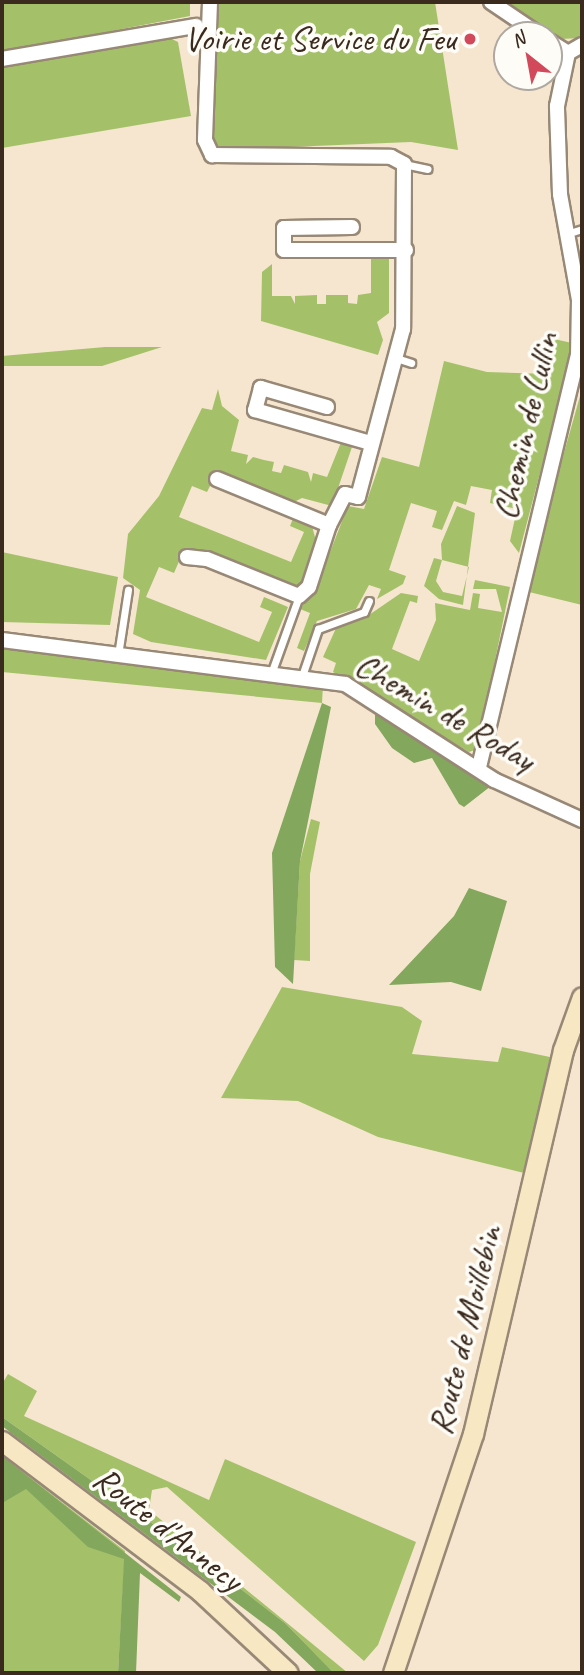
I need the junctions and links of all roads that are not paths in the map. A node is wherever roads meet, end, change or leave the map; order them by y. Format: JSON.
{"nodes":[{"id":1,"x":211,"y":2,"type":"edge"},
{"id":2,"x":491,"y":2,"type":"edge"},
{"id":3,"x":519,"y":21,"type":"edge"},
{"id":4,"x":196,"y":26,"type":"dead end"},
{"id":5,"x":582,"y":45,"type":"edge"},
{"id":6,"x":563,"y":50,"type":"edge"},
{"id":7,"x":568,"y":53,"type":"junction"},
{"id":8,"x":2,"y":59,"type":"edge"},
{"id":9,"x":404,"y":164,"type":"junction"},
{"id":10,"x":427,"y":169,"type":"dead end"},
{"id":11,"x":352,"y":227,"type":"dead end"},
{"id":12,"x":582,"y":229,"type":"edge"},
{"id":13,"x":566,"y":234,"type":"junction"},
{"id":14,"x":406,"y":250,"type":"junction"},
{"id":15,"x":396,"y":358,"type":"junction"},
{"id":16,"x":411,"y":363,"type":"dead end"},
{"id":17,"x":327,"y":407,"type":"dead end"},
{"id":18,"x":369,"y":451,"type":"junction"},
{"id":19,"x":217,"y":479,"type":"dead end"},
{"id":20,"x":329,"y":525,"type":"junction"},
{"id":21,"x":187,"y":557,"type":"dead end"},
{"id":22,"x":128,"y":590,"type":"dead end"},
{"id":23,"x":299,"y":597,"type":"junction"},
{"id":24,"x":369,"y":601,"type":"dead end"},
{"id":25,"x":2,"y":640,"type":"edge"},
{"id":26,"x":118,"y":656,"type":"junction"},
{"id":27,"x":272,"y":671,"type":"junction"},
{"id":28,"x":302,"y":676,"type":"junction"},
{"id":29,"x":479,"y":766,"type":"junction"},
{"id":30,"x":582,"y":820,"type":"edge"},
{"id":31,"x":582,"y":997,"type":"edge"},
{"id":32,"x":2,"y":1441,"type":"edge"},
{"id":33,"x":289,"y":1673,"type":"edge"},
{"id":34,"x":393,"y":1673,"type":"edge"}],
"edges":[{"from":1,"to":9,"type":"street"},
{"from":2,"to":3,"type":"street"},
{"from":4,"to":8,"type":"street"},
{"from":5,"to":7,"type":"street"},
{"from":6,"to":7,"type":"street"},
{"from":7,"to":13,"type":"street","name":"Chemin de Lullin"},
{"from":9,"to":10,"type":"lane"},
{"from":9,"to":14,"type":"street"},
{"from":11,"to":14,"type":"street"},
{"from":12,"to":13,"type":"lane"},
{"from":13,"to":29,"type":"street","name":"Chemin de Lullin"},
{"from":14,"to":15,"type":"street"},
{"from":15,"to":16,"type":"lane"},
{"from":15,"to":18,"type":"street"},
{"from":17,"to":18,"type":"street"},
{"from":18,"to":20,"type":"street"},
{"from":19,"to":20,"type":"street"},
{"from":20,"to":23,"type":"street"},
{"from":21,"to":23,"type":"street"},
{"from":22,"to":26,"type":"lane"},
{"from":23,"to":27,"type":"lane"},
{"from":24,"to":28,"type":"lane"},
{"from":25,"to":26,"type":"street","name":"Chemin de Roday"},
{"from":26,"to":27,"type":"street","name":"Chemin de Roday"},
{"from":27,"to":28,"type":"street","name":"Chemin de Roday"},
{"from":28,"to":29,"type":"street","name":"Chemin de Roday"},
{"from":29,"to":30,"type":"street","name":"Chemin de Roday"},
{"from":31,"to":34,"type":"street","name":"Route de Moillebin"},
{"from":32,"to":33,"type":"street","name":"Route d'Annecy"}]}
